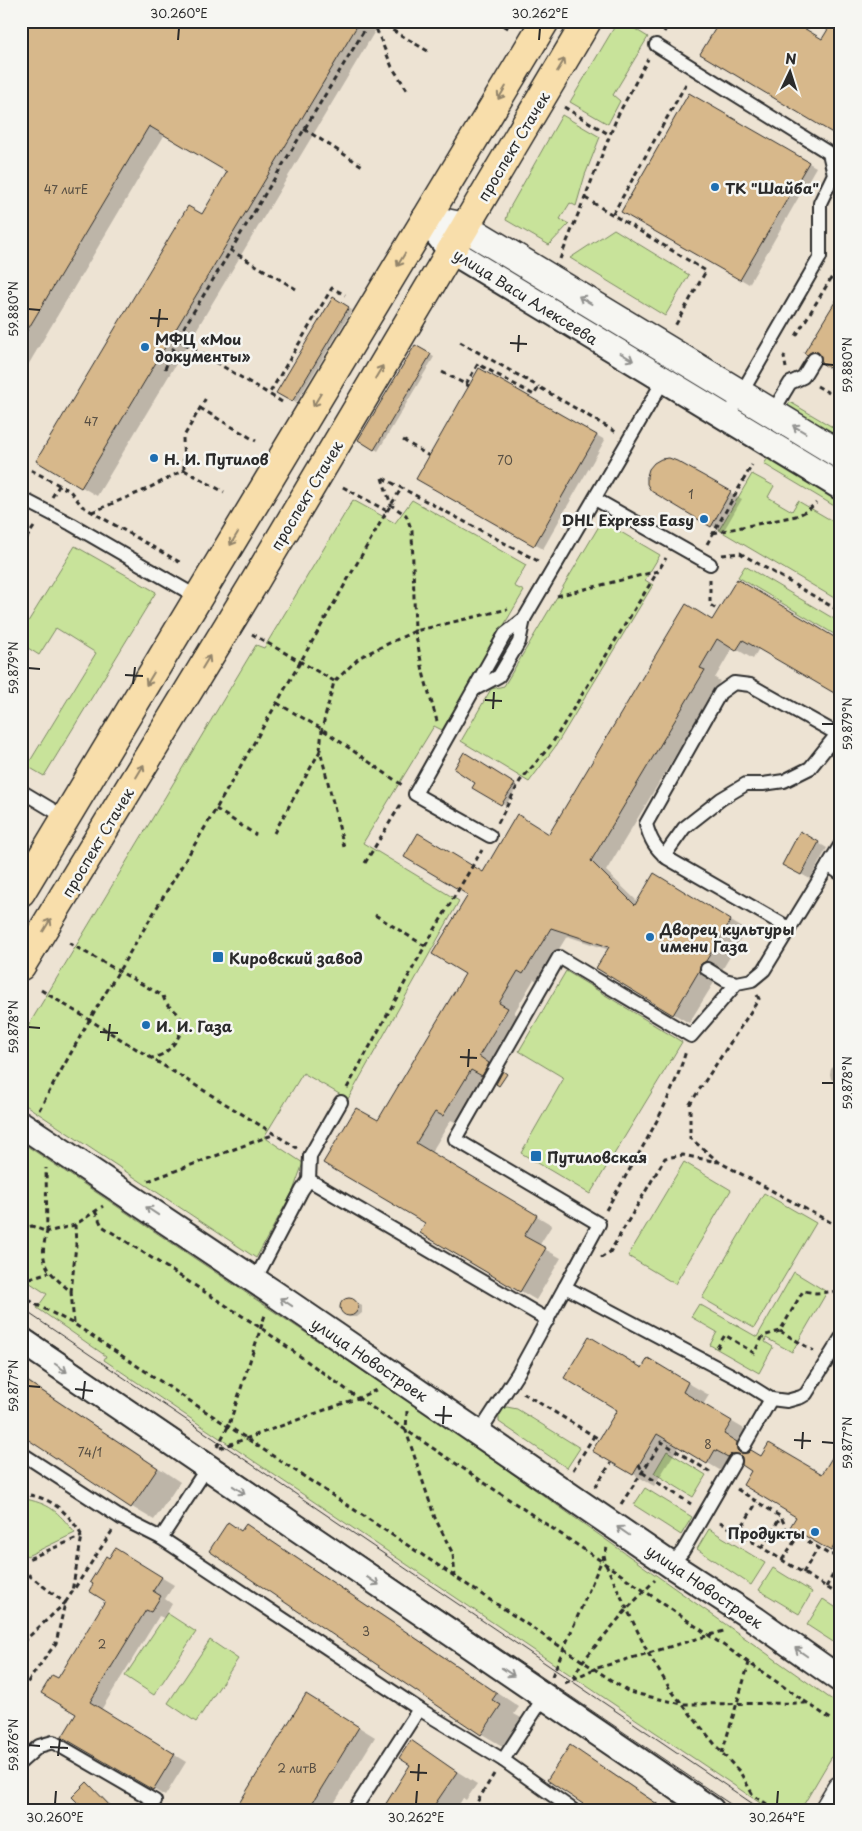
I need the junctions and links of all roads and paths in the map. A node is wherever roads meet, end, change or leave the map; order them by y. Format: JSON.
{"nodes":[{"id":1,"x":371,"y":21,"type":"edge"},
{"id":2,"x":377,"y":21,"type":"edge"},
{"id":3,"x":496,"y":21,"type":"edge"},
{"id":4,"x":545,"y":21,"type":"edge"},
{"id":5,"x":587,"y":21,"type":"edge"},
{"id":6,"x":670,"y":21,"type":"edge"},
{"id":7,"x":510,"y":29,"type":"dead end"},
{"id":8,"x":656,"y":45,"type":"junction"},
{"id":9,"x":431,"y":53,"type":"dead end"},
{"id":10,"x":694,"y":68,"type":"junction"},
{"id":11,"x":408,"y":91,"type":"dead end"},
{"id":12,"x":568,"y":110,"type":"dead end"},
{"id":13,"x":304,"y":129,"type":"junction"},
{"id":14,"x":610,"y":135,"type":"junction"},
{"id":15,"x":364,"y":167,"type":"dead end"},
{"id":16,"x":584,"y":198,"type":"junction"},
{"id":17,"x":613,"y":214,"type":"junction"},
{"id":18,"x":426,"y":219,"type":"junction"},
{"id":19,"x":465,"y":227,"type":"junction"},
{"id":20,"x":230,"y":250,"type":"junction"},
{"id":21,"x":450,"y":250,"type":"junction"},
{"id":22,"x":560,"y":259,"type":"dead end"},
{"id":23,"x":841,"y":262,"type":"edge"},
{"id":24,"x":296,"y":289,"type":"dead end"},
{"id":25,"x":345,"y":295,"type":"dead end"},
{"id":26,"x":674,"y":327,"type":"dead end"},
{"id":27,"x":177,"y":339,"type":"junction"},
{"id":28,"x":460,"y":342,"type":"dead end"},
{"id":29,"x":793,"y":342,"type":"dead end"},
{"id":30,"x":788,"y":350,"type":"dead end"},
{"id":31,"x":678,"y":356,"type":"junction"},
{"id":32,"x":814,"y":359,"type":"dead end"},
{"id":33,"x":165,"y":369,"type":"dead end"},
{"id":34,"x":442,"y":372,"type":"dead end"},
{"id":35,"x":802,"y":377,"type":"junction"},
{"id":36,"x":664,"y":380,"type":"junction"},
{"id":37,"x":539,"y":387,"type":"junction"},
{"id":38,"x":269,"y":394,"type":"junction"},
{"id":39,"x":741,"y":394,"type":"junction"},
{"id":40,"x":207,"y":396,"type":"dead end"},
{"id":41,"x":841,"y":400,"type":"edge"},
{"id":42,"x":282,"y":402,"type":"dead end"},
{"id":43,"x":200,"y":408,"type":"junction"},
{"id":44,"x":772,"y":413,"type":"junction"},
{"id":45,"x":727,"y":418,"type":"junction"},
{"id":46,"x":403,"y":440,"type":"dead end"},
{"id":47,"x":628,"y":440,"type":"junction"},
{"id":48,"x":256,"y":441,"type":"dead end"},
{"id":49,"x":841,"y":455,"type":"edge"},
{"id":50,"x":429,"y":456,"type":"dead end"},
{"id":51,"x":752,"y":465,"type":"dead end"},
{"id":52,"x":31,"y":470,"type":"dead end"},
{"id":53,"x":184,"y":470,"type":"junction"},
{"id":54,"x":59,"y":486,"type":"junction"},
{"id":55,"x":342,"y":486,"type":"dead end"},
{"id":56,"x":841,"y":487,"type":"edge"},
{"id":57,"x":401,"y":489,"type":"junction"},
{"id":58,"x":224,"y":492,"type":"dead end"},
{"id":59,"x":53,"y":496,"type":"dead end"},
{"id":60,"x":21,"y":498,"type":"edge"},
{"id":61,"x":595,"y":499,"type":"junction"},
{"id":62,"x":816,"y":503,"type":"dead end"},
{"id":63,"x":390,"y":505,"type":"junction"},
{"id":64,"x":92,"y":512,"type":"junction"},
{"id":65,"x":387,"y":512,"type":"junction"},
{"id":66,"x":713,"y":533,"type":"junction"},
{"id":67,"x":675,"y":544,"type":"junction"},
{"id":68,"x":705,"y":560,"type":"junction"},
{"id":69,"x":181,"y":563,"type":"dead end"},
{"id":70,"x":552,"y":571,"type":"junction"},
{"id":71,"x":199,"y":598,"type":"junction"},
{"id":72,"x":533,"y":601,"type":"junction"},
{"id":73,"x":718,"y":610,"type":"dead end"},
{"id":74,"x":841,"y":612,"type":"edge"},
{"id":75,"x":841,"y":628,"type":"edge"},
{"id":76,"x":415,"y":631,"type":"junction"},
{"id":77,"x":252,"y":634,"type":"dead end"},
{"id":78,"x":836,"y":635,"type":"dead end"},
{"id":79,"x":299,"y":661,"type":"junction"},
{"id":80,"x":334,"y":682,"type":"junction"},
{"id":81,"x":277,"y":703,"type":"junction"},
{"id":82,"x":322,"y":729,"type":"junction"},
{"id":83,"x":839,"y":735,"type":"edge"},
{"id":84,"x":320,"y":750,"type":"junction"},
{"id":85,"x":440,"y":751,"type":"junction"},
{"id":86,"x":21,"y":791,"type":"edge"},
{"id":87,"x":412,"y":792,"type":"junction"},
{"id":88,"x":216,"y":809,"type":"junction"},
{"id":89,"x":66,"y":818,"type":"junction"},
{"id":90,"x":274,"y":833,"type":"dead end"},
{"id":91,"x":256,"y":836,"type":"dead end"},
{"id":92,"x":490,"y":836,"type":"dead end"},
{"id":93,"x":841,"y":844,"type":"edge"},
{"id":94,"x":344,"y":847,"type":"dead end"},
{"id":95,"x":664,"y":856,"type":"junction"},
{"id":96,"x":365,"y":862,"type":"dead end"},
{"id":97,"x":828,"y":865,"type":"junction"},
{"id":98,"x":841,"y":874,"type":"edge"},
{"id":99,"x":21,"y":892,"type":"edge"},
{"id":100,"x":374,"y":915,"type":"dead end"},
{"id":101,"x":789,"y":928,"type":"junction"},
{"id":102,"x":70,"y":943,"type":"dead end"},
{"id":103,"x":425,"y":946,"type":"dead end"},
{"id":104,"x":21,"y":966,"type":"edge"},
{"id":105,"x":707,"y":969,"type":"dead end"},
{"id":106,"x":119,"y":972,"type":"junction"},
{"id":107,"x":752,"y":980,"type":"junction"},
{"id":108,"x":737,"y":983,"type":"junction"},
{"id":109,"x":41,"y":990,"type":"dead end"},
{"id":110,"x":90,"y":1019,"type":"junction"},
{"id":111,"x":691,"y":1036,"type":"junction"},
{"id":112,"x":152,"y":1058,"type":"junction"},
{"id":113,"x":341,"y":1102,"type":"dead end"},
{"id":114,"x":31,"y":1130,"type":"edge"},
{"id":115,"x":275,"y":1134,"type":"junction"},
{"id":116,"x":310,"y":1156,"type":"junction"},
{"id":117,"x":718,"y":1162,"type":"junction"},
{"id":118,"x":309,"y":1180,"type":"junction"},
{"id":119,"x":125,"y":1192,"type":"junction"},
{"id":120,"x":95,"y":1211,"type":"junction"},
{"id":121,"x":599,"y":1224,"type":"junction"},
{"id":122,"x":75,"y":1225,"type":"junction"},
{"id":123,"x":21,"y":1228,"type":"edge"},
{"id":124,"x":841,"y":1228,"type":"edge"},
{"id":125,"x":47,"y":1232,"type":"junction"},
{"id":126,"x":595,"y":1263,"type":"dead end"},
{"id":127,"x":49,"y":1272,"type":"junction"},
{"id":128,"x":255,"y":1280,"type":"junction"},
{"id":129,"x":21,"y":1281,"type":"edge"},
{"id":130,"x":565,"y":1287,"type":"junction"},
{"id":131,"x":841,"y":1291,"type":"edge"},
{"id":132,"x":71,"y":1292,"type":"junction"},
{"id":133,"x":21,"y":1294,"type":"edge"},
{"id":134,"x":267,"y":1307,"type":"dead end"},
{"id":135,"x":548,"y":1320,"type":"junction"},
{"id":136,"x":74,"y":1324,"type":"junction"},
{"id":137,"x":261,"y":1328,"type":"junction"},
{"id":138,"x":780,"y":1331,"type":"junction"},
{"id":139,"x":841,"y":1338,"type":"edge"},
{"id":140,"x":21,"y":1340,"type":"edge"},
{"id":141,"x":828,"y":1359,"type":"junction"},
{"id":142,"x":709,"y":1363,"type":"junction"},
{"id":143,"x":403,"y":1382,"type":"junction"},
{"id":144,"x":510,"y":1386,"type":"junction"},
{"id":145,"x":358,"y":1398,"type":"junction"},
{"id":146,"x":771,"y":1399,"type":"junction"},
{"id":147,"x":228,"y":1425,"type":"junction"},
{"id":148,"x":406,"y":1431,"type":"junction"},
{"id":149,"x":479,"y":1433,"type":"junction"},
{"id":150,"x":594,"y":1436,"type":"junction"},
{"id":151,"x":222,"y":1439,"type":"dead end"},
{"id":152,"x":248,"y":1439,"type":"junction"},
{"id":153,"x":599,"y":1439,"type":"dead end"},
{"id":154,"x":744,"y":1446,"type":"dead end"},
{"id":155,"x":21,"y":1453,"type":"edge"},
{"id":156,"x":212,"y":1458,"type":"junction"},
{"id":157,"x":612,"y":1462,"type":"dead end"},
{"id":158,"x":735,"y":1462,"type":"dead end"},
{"id":159,"x":639,"y":1464,"type":"dead end"},
{"id":160,"x":569,"y":1476,"type":"dead end"},
{"id":161,"x":592,"y":1491,"type":"dead end"},
{"id":162,"x":21,"y":1494,"type":"edge"},
{"id":163,"x":758,"y":1502,"type":"dead end"},
{"id":164,"x":706,"y":1514,"type":"junction"},
{"id":165,"x":781,"y":1517,"type":"dead end"},
{"id":166,"x":121,"y":1518,"type":"junction"},
{"id":167,"x":617,"y":1527,"type":"junction"},
{"id":168,"x":738,"y":1533,"type":"junction"},
{"id":169,"x":82,"y":1536,"type":"junction"},
{"id":170,"x":798,"y":1536,"type":"dead end"},
{"id":171,"x":161,"y":1538,"type":"junction"},
{"id":172,"x":762,"y":1548,"type":"junction"},
{"id":173,"x":818,"y":1548,"type":"dead end"},
{"id":174,"x":604,"y":1555,"type":"junction"},
{"id":175,"x":782,"y":1560,"type":"junction"},
{"id":176,"x":601,"y":1561,"type":"junction"},
{"id":177,"x":841,"y":1561,"type":"edge"},
{"id":178,"x":21,"y":1562,"type":"edge"},
{"id":179,"x":606,"y":1565,"type":"junction"},
{"id":180,"x":671,"y":1565,"type":"junction"},
{"id":181,"x":21,"y":1569,"type":"edge"},
{"id":182,"x":803,"y":1573,"type":"junction"},
{"id":183,"x":455,"y":1577,"type":"junction"},
{"id":184,"x":826,"y":1587,"type":"junction"},
{"id":185,"x":643,"y":1590,"type":"junction"},
{"id":186,"x":71,"y":1595,"type":"junction"},
{"id":187,"x":841,"y":1596,"type":"edge"},
{"id":188,"x":65,"y":1604,"type":"junction"},
{"id":189,"x":626,"y":1609,"type":"junction"},
{"id":190,"x":756,"y":1620,"type":"junction"},
{"id":191,"x":710,"y":1636,"type":"junction"},
{"id":192,"x":21,"y":1644,"type":"edge"},
{"id":193,"x":563,"y":1649,"type":"junction"},
{"id":194,"x":648,"y":1653,"type":"junction"},
{"id":195,"x":582,"y":1662,"type":"junction"},
{"id":196,"x":749,"y":1663,"type":"junction"},
{"id":197,"x":594,"y":1669,"type":"junction"},
{"id":198,"x":572,"y":1679,"type":"junction"},
{"id":199,"x":841,"y":1680,"type":"edge"},
{"id":200,"x":23,"y":1687,"type":"edge"},
{"id":201,"x":544,"y":1697,"type":"junction"},
{"id":202,"x":808,"y":1703,"type":"junction"},
{"id":203,"x":682,"y":1704,"type":"junction"},
{"id":204,"x":737,"y":1704,"type":"junction"},
{"id":205,"x":419,"y":1709,"type":"junction"},
{"id":206,"x":841,"y":1721,"type":"edge"},
{"id":207,"x":722,"y":1753,"type":"junction"},
{"id":208,"x":25,"y":1758,"type":"edge"},
{"id":209,"x":503,"y":1760,"type":"junction"},
{"id":210,"x":495,"y":1773,"type":"dead end"},
{"id":211,"x":841,"y":1790,"type":"edge"},
{"id":212,"x":155,"y":1801,"type":"dead end"},
{"id":213,"x":562,"y":1802,"type":"junction"},
{"id":214,"x":354,"y":1810,"type":"edge"},
{"id":215,"x":573,"y":1810,"type":"edge"},
{"id":216,"x":711,"y":1810,"type":"edge"},
{"id":217,"x":776,"y":1810,"type":"edge"},
{"id":218,"x":829,"y":1810,"type":"edge"}],
"edges":[{"from":1,"to":11,"type":"path"},
{"from":1,"to":13,"type":"path"},
{"from":2,"to":9,"type":"path"},
{"from":3,"to":7,"type":"path"},
{"from":4,"to":18,"type":"main road","one_way":true},
{"from":19,"to":5,"type":"main road","name":"проспект Стачек","one_way":true},
{"from":6,"to":8,"type":"path"},
{"from":8,"to":10,"type":"lane"},
{"from":8,"to":14,"type":"path"},
{"from":10,"to":17,"type":"path"},
{"from":10,"to":39,"type":"lane"},
{"from":12,"to":14,"type":"path"},
{"from":13,"to":15,"type":"path"},
{"from":13,"to":20,"type":"path"},
{"from":14,"to":16,"type":"path"},
{"from":16,"to":17,"type":"path"},
{"from":16,"to":22,"type":"path"},
{"from":17,"to":26,"type":"path"},
{"from":18,"to":19,"type":"street","name":"улица Васи Алексеева"},
{"from":18,"to":21,"type":"street","name":"улица Васи Алексеева"},
{"from":18,"to":71,"type":"main road","one_way":true},
{"from":19,"to":21,"type":"main road","name":"проспект Стачек"},
{"from":31,"to":19,"type":"street","name":"улица Васи Алексеева","one_way":true},
{"from":20,"to":24,"type":"path"},
{"from":20,"to":27,"type":"path"},
{"from":21,"to":36,"type":"street","name":"улица Васи Алексеева","one_way":true},
{"from":104,"to":21,"type":"main road","name":"проспект Стачек","one_way":true},
{"from":23,"to":29,"type":"path"},
{"from":25,"to":38,"type":"path"},
{"from":27,"to":33,"type":"path"},
{"from":27,"to":38,"type":"path"},
{"from":28,"to":37,"type":"path"},
{"from":30,"to":35,"type":"path"},
{"from":31,"to":36,"type":"lane"},
{"from":31,"to":39,"type":"street","name":"улица Васи Алексеева"},
{"from":32,"to":35,"type":"lane"},
{"from":34,"to":37,"type":"path"},
{"from":35,"to":41,"type":"path"},
{"from":35,"to":44,"type":"lane"},
{"from":36,"to":45,"type":"street","name":"улица Васи Алексеева"},
{"from":36,"to":47,"type":"lane"},
{"from":37,"to":47,"type":"path"},
{"from":38,"to":42,"type":"path"},
{"from":39,"to":44,"type":"street","name":"улица Васи Алексеева"},
{"from":39,"to":45,"type":"lane"},
{"from":40,"to":43,"type":"path"},
{"from":43,"to":48,"type":"path"},
{"from":43,"to":53,"type":"path"},
{"from":49,"to":44,"type":"street","name":"улица Васи Алексеева","one_way":true},
{"from":45,"to":56,"type":"street","name":"улица Васи Алексеева"},
{"from":46,"to":50,"type":"path"},
{"from":47,"to":61,"type":"lane"},
{"from":51,"to":66,"type":"path"},
{"from":52,"to":54,"type":"path"},
{"from":53,"to":58,"type":"path"},
{"from":53,"to":64,"type":"path"},
{"from":54,"to":59,"type":"path"},
{"from":54,"to":64,"type":"path"},
{"from":55,"to":65,"type":"path"},
{"from":57,"to":63,"type":"path"},
{"from":57,"to":63,"type":"path"},
{"from":57,"to":70,"type":"path"},
{"from":60,"to":71,"type":"lane"},
{"from":61,"to":67,"type":"lane"},
{"from":61,"to":70,"type":"lane"},
{"from":62,"to":66,"type":"path"},
{"from":63,"to":65,"type":"path"},
{"from":63,"to":76,"type":"path"},
{"from":64,"to":69,"type":"path"},
{"from":65,"to":79,"type":"path"},
{"from":66,"to":68,"type":"path"},
{"from":67,"to":68,"type":"lane"},
{"from":67,"to":72,"type":"path"},
{"from":68,"to":73,"type":"path"},
{"from":68,"to":74,"type":"path"},
{"from":70,"to":72,"type":"lane"},
{"from":71,"to":89,"type":"main road","one_way":true},
{"from":72,"to":76,"type":"path"},
{"from":72,"to":85,"type":"lane"},
{"from":75,"to":78,"type":"path"},
{"from":76,"to":80,"type":"path"},
{"from":76,"to":85,"type":"path"},
{"from":77,"to":79,"type":"path"},
{"from":79,"to":80,"type":"path"},
{"from":79,"to":81,"type":"path"},
{"from":80,"to":82,"type":"path"},
{"from":81,"to":82,"type":"path"},
{"from":81,"to":88,"type":"path"},
{"from":82,"to":84,"type":"path"},
{"from":82,"to":87,"type":"path"},
{"from":83,"to":95,"type":"lane"},
{"from":83,"to":95,"type":"lane"},
{"from":84,"to":90,"type":"path"},
{"from":84,"to":94,"type":"path"},
{"from":85,"to":87,"type":"lane"},
{"from":86,"to":89,"type":"lane"},
{"from":87,"to":92,"type":"lane"},
{"from":87,"to":96,"type":"path"},
{"from":88,"to":91,"type":"path"},
{"from":88,"to":106,"type":"path"},
{"from":89,"to":99,"type":"main road"},
{"from":93,"to":97,"type":"lane"},
{"from":95,"to":101,"type":"lane"},
{"from":97,"to":98,"type":"lane"},
{"from":97,"to":101,"type":"lane"},
{"from":100,"to":103,"type":"path"},
{"from":101,"to":107,"type":"lane"},
{"from":102,"to":106,"type":"path"},
{"from":105,"to":108,"type":"lane"},
{"from":106,"to":110,"type":"path"},
{"from":106,"to":112,"type":"path"},
{"from":107,"to":108,"type":"lane"},
{"from":107,"to":117,"type":"path"},
{"from":108,"to":111,"type":"lane"},
{"from":109,"to":110,"type":"path"},
{"from":110,"to":112,"type":"path"},
{"from":110,"to":114,"type":"path"},
{"from":111,"to":121,"type":"path"},
{"from":111,"to":121,"type":"lane"},
{"from":112,"to":115,"type":"path"},
{"from":113,"to":116,"type":"lane"},
{"from":114,"to":119,"type":"street","name":"улица Новостроек"},
{"from":114,"to":125,"type":"path"},
{"from":115,"to":116,"type":"path"},
{"from":115,"to":119,"type":"path"},
{"from":116,"to":118,"type":"lane"},
{"from":117,"to":124,"type":"path"},
{"from":117,"to":126,"type":"path"},
{"from":118,"to":128,"type":"lane"},
{"from":118,"to":135,"type":"lane"},
{"from":119,"to":120,"type":"path"},
{"from":128,"to":119,"type":"street","name":"улица Новостроек","one_way":true},
{"from":120,"to":122,"type":"path"},
{"from":120,"to":137,"type":"path"},
{"from":121,"to":130,"type":"lane"},
{"from":122,"to":125,"type":"path"},
{"from":122,"to":132,"type":"path"},
{"from":123,"to":125,"type":"path"},
{"from":125,"to":127,"type":"path"},
{"from":127,"to":129,"type":"path"},
{"from":127,"to":132,"type":"path"},
{"from":143,"to":128,"type":"street","name":"улица Новостроек","one_way":true},
{"from":130,"to":135,"type":"lane"},
{"from":130,"to":142,"type":"lane"},
{"from":131,"to":138,"type":"path"},
{"from":132,"to":136,"type":"path"},
{"from":133,"to":136,"type":"path"},
{"from":134,"to":137,"type":"path"},
{"from":135,"to":144,"type":"lane"},
{"from":136,"to":147,"type":"path"},
{"from":137,"to":145,"type":"path"},
{"from":137,"to":147,"type":"path"},
{"from":138,"to":141,"type":"path"},
{"from":138,"to":142,"type":"path"},
{"from":139,"to":141,"type":"lane"},
{"from":140,"to":156,"type":"street","one_way":true},
{"from":141,"to":146,"type":"lane"},
{"from":142,"to":146,"type":"lane"},
{"from":143,"to":145,"type":"path"},
{"from":143,"to":148,"type":"path"},
{"from":143,"to":149,"type":"street","name":"улица Новостроек"},
{"from":144,"to":149,"type":"lane"},
{"from":144,"to":150,"type":"path"},
{"from":145,"to":148,"type":"path"},
{"from":145,"to":152,"type":"path"},
{"from":146,"to":154,"type":"lane"},
{"from":147,"to":151,"type":"path"},
{"from":147,"to":152,"type":"path"},
{"from":148,"to":176,"type":"path"},
{"from":148,"to":183,"type":"path"},
{"from":149,"to":167,"type":"street","name":"улица Новостроек"},
{"from":150,"to":153,"type":"path"},
{"from":150,"to":160,"type":"path"},
{"from":152,"to":156,"type":"path"},
{"from":152,"to":183,"type":"path"},
{"from":155,"to":166,"type":"lane"},
{"from":156,"to":171,"type":"lane"},
{"from":156,"to":201,"type":"street","one_way":true},
{"from":157,"to":161,"type":"path"},
{"from":158,"to":164,"type":"lane"},
{"from":159,"to":164,"type":"path"},
{"from":162,"to":169,"type":"path"},
{"from":163,"to":168,"type":"path"},
{"from":164,"to":168,"type":"path"},
{"from":164,"to":180,"type":"lane"},
{"from":165,"to":172,"type":"path"},
{"from":166,"to":171,"type":"lane"},
{"from":166,"to":186,"type":"path"},
{"from":167,"to":174,"type":"path"},
{"from":180,"to":167,"type":"street","name":"улица Новостроек","one_way":true},
{"from":168,"to":172,"type":"path"},
{"from":169,"to":178,"type":"path"},
{"from":169,"to":186,"type":"path"},
{"from":170,"to":175,"type":"path"},
{"from":171,"to":205,"type":"lane"},
{"from":172,"to":175,"type":"path"},
{"from":173,"to":182,"type":"path"},
{"from":174,"to":176,"type":"path"},
{"from":174,"to":179,"type":"path"},
{"from":175,"to":182,"type":"path"},
{"from":176,"to":179,"type":"path"},
{"from":176,"to":193,"type":"path"},
{"from":177,"to":184,"type":"path"},
{"from":179,"to":185,"type":"path"},
{"from":179,"to":189,"type":"path"},
{"from":180,"to":185,"type":"path"},
{"from":180,"to":190,"type":"street","name":"улица Новостроек"},
{"from":181,"to":188,"type":"path"},
{"from":182,"to":184,"type":"path"},
{"from":183,"to":193,"type":"path"},
{"from":184,"to":187,"type":"path"},
{"from":185,"to":189,"type":"path"},
{"from":185,"to":191,"type":"path"},
{"from":186,"to":188,"type":"path"},
{"from":188,"to":192,"type":"path"},
{"from":188,"to":200,"type":"path"},
{"from":189,"to":194,"type":"path"},
{"from":189,"to":195,"type":"path"},
{"from":190,"to":191,"type":"path"},
{"from":199,"to":190,"type":"street","name":"улица Новостроек","one_way":true},
{"from":191,"to":194,"type":"path"},
{"from":191,"to":196,"type":"path"},
{"from":192,"to":200,"type":"path"},
{"from":193,"to":195,"type":"path"},
{"from":193,"to":201,"type":"path"},
{"from":194,"to":197,"type":"path"},
{"from":194,"to":203,"type":"path"},
{"from":195,"to":197,"type":"path"},
{"from":195,"to":198,"type":"path"},
{"from":196,"to":202,"type":"path"},
{"from":196,"to":204,"type":"path"},
{"from":197,"to":198,"type":"path"},
{"from":197,"to":203,"type":"path"},
{"from":198,"to":201,"type":"path"},
{"from":200,"to":208,"type":"path"},
{"from":201,"to":209,"type":"lane"},
{"from":201,"to":216,"type":"street"},
{"from":202,"to":204,"type":"path"},
{"from":202,"to":206,"type":"path"},
{"from":203,"to":204,"type":"path"},
{"from":203,"to":207,"type":"path"},
{"from":204,"to":207,"type":"path"},
{"from":205,"to":209,"type":"lane"},
{"from":205,"to":214,"type":"lane"},
{"from":207,"to":217,"type":"path"},
{"from":208,"to":212,"type":"lane"},
{"from":209,"to":213,"type":"lane"},
{"from":210,"to":213,"type":"path"},
{"from":211,"to":218,"type":"street"},
{"from":213,"to":215,"type":"lane"}]}
